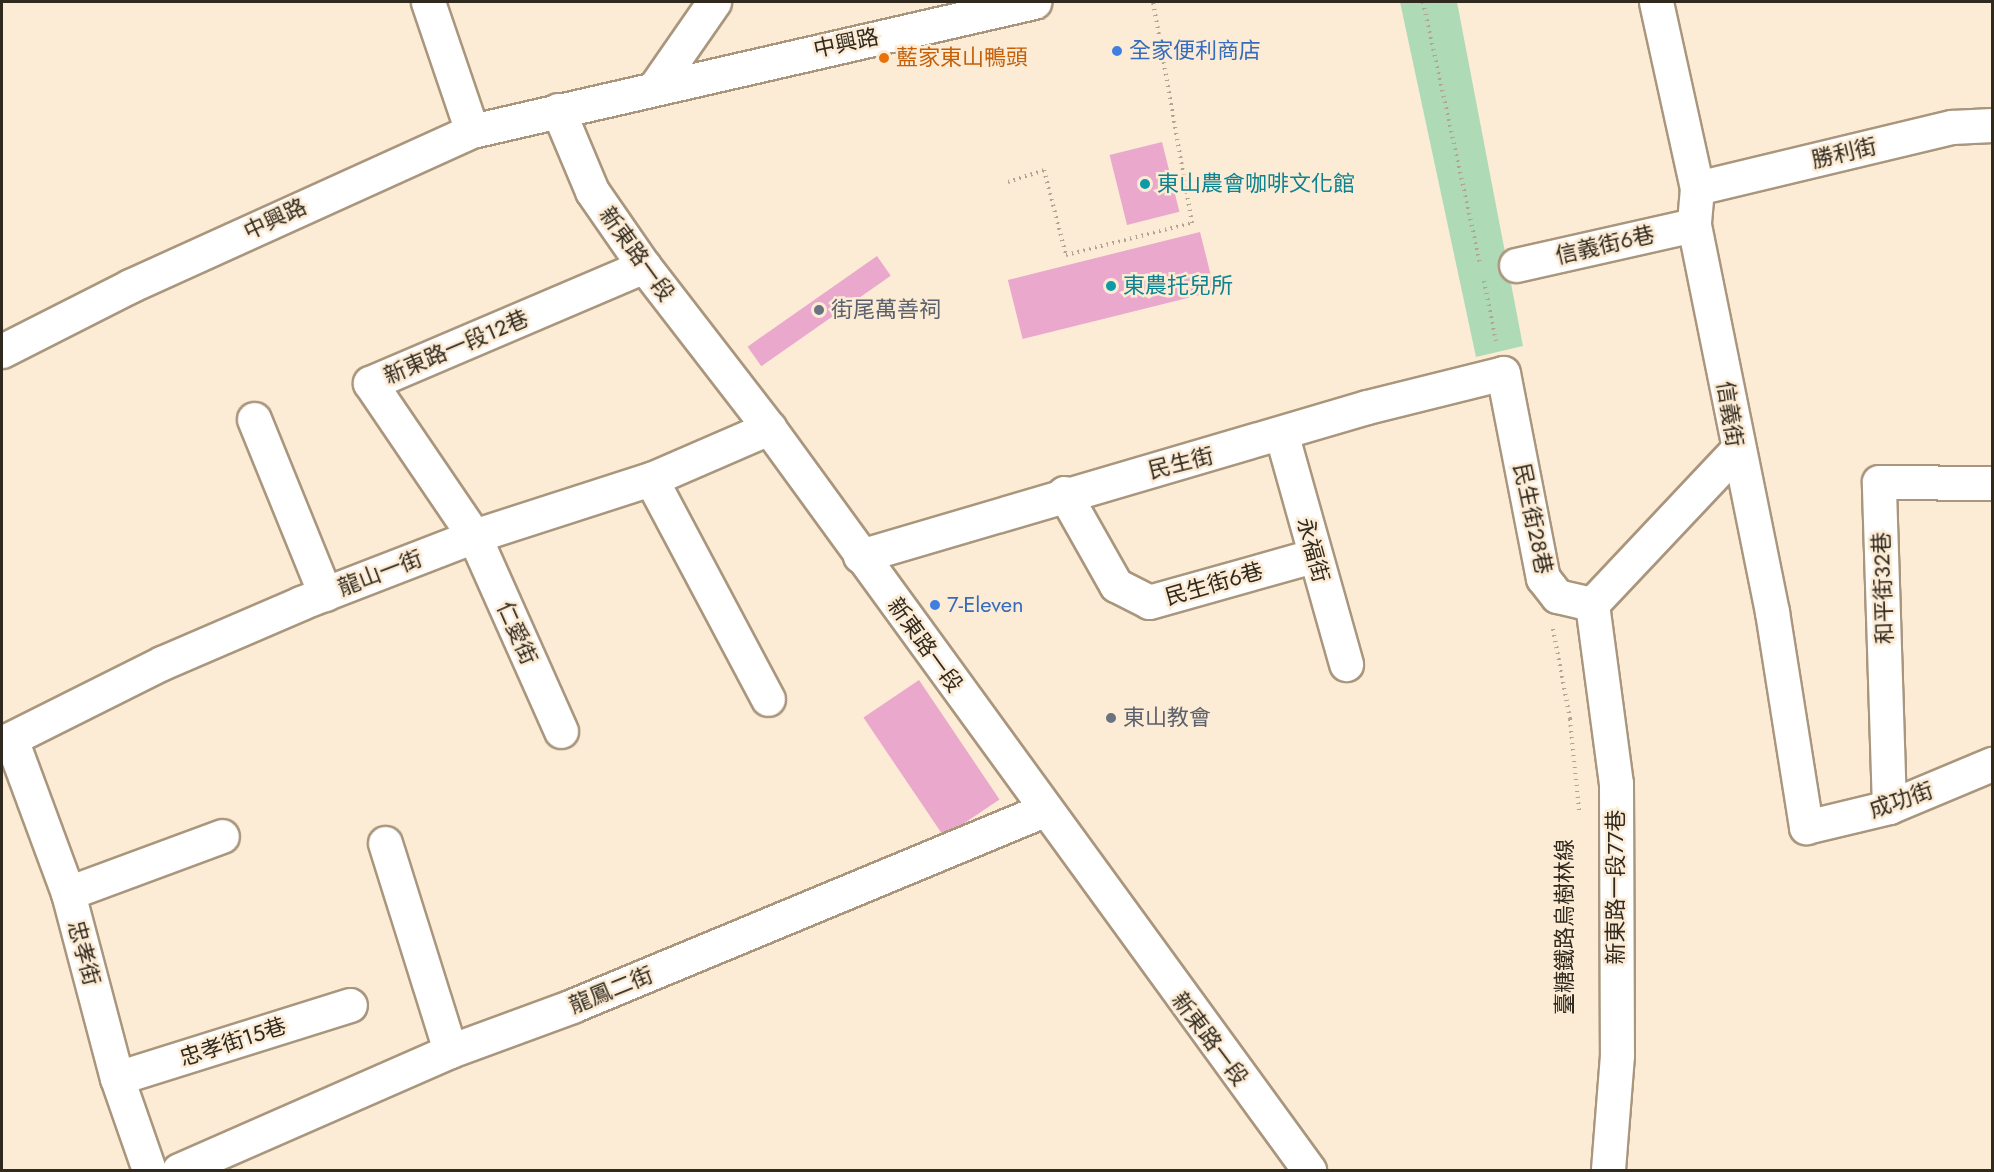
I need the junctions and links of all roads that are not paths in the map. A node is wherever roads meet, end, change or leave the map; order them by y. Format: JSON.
{"nodes":[{"id":1,"x":428,"y":2,"type":"edge"},
{"id":2,"x":714,"y":2,"type":"edge"},
{"id":3,"x":1034,"y":2,"type":"edge"},
{"id":4,"x":1656,"y":2,"type":"edge"},
{"id":5,"x":657,"y":84,"type":"junction"},
{"id":6,"x":558,"y":110,"type":"junction"},
{"id":7,"x":1992,"y":125,"type":"edge"},
{"id":8,"x":472,"y":131,"type":"junction"},
{"id":9,"x":1697,"y":188,"type":"junction"},
{"id":10,"x":1694,"y":225,"type":"junction"},
{"id":11,"x":1516,"y":265,"type":"dead end"},
{"id":12,"x":645,"y":266,"type":"junction"},
{"id":13,"x":2,"y":351,"type":"edge"},
{"id":14,"x":1503,"y":373,"type":"joint"},
{"id":15,"x":254,"y":419,"type":"dead end"},
{"id":16,"x":769,"y":428,"type":"junction"},
{"id":17,"x":1282,"y":436,"type":"junction"},
{"id":18,"x":1736,"y":451,"type":"junction"},
{"id":19,"x":651,"y":479,"type":"junction"},
{"id":20,"x":1992,"y":483,"type":"edge"},
{"id":21,"x":1064,"y":493,"type":"junction"},
{"id":22,"x":474,"y":536,"type":"junction"},
{"id":23,"x":860,"y":556,"type":"junction"},
{"id":24,"x":1313,"y":556,"type":"junction"},
{"id":25,"x":325,"y":594,"type":"junction"},
{"id":26,"x":1592,"y":604,"type":"junction"},
{"id":27,"x":1346,"y":664,"type":"dead end"},
{"id":28,"x":768,"y":699,"type":"dead end"},
{"id":29,"x":561,"y":730,"type":"dead end"},
{"id":30,"x":6,"y":741,"type":"edge"},
{"id":31,"x":1992,"y":764,"type":"edge"},
{"id":32,"x":1889,"y":807,"type":"junction"},
{"id":33,"x":1044,"y":810,"type":"junction"},
{"id":34,"x":1806,"y":827,"type":"joint"},
{"id":35,"x":222,"y":836,"type":"dead end"},
{"id":36,"x":385,"y":843,"type":"dead end"},
{"id":37,"x":68,"y":893,"type":"junction"},
{"id":38,"x":350,"y":1005,"type":"dead end"},
{"id":39,"x":450,"y":1051,"type":"junction"},
{"id":40,"x":117,"y":1078,"type":"junction"},
{"id":41,"x":220,"y":1161,"type":"edge"},
{"id":42,"x":149,"y":1170,"type":"edge"},
{"id":43,"x":179,"y":1170,"type":"edge"},
{"id":44,"x":1309,"y":1170,"type":"edge"},
{"id":45,"x":1608,"y":1170,"type":"edge"}],
"edges":[{"from":1,"to":8,"type":"street"},
{"from":2,"to":5,"type":"street"},
{"from":3,"to":5,"type":"street","name":"中興路"},
{"from":4,"to":9,"type":"street","name":"信義街"},
{"from":5,"to":6,"type":"street","name":"中興路"},
{"from":6,"to":8,"type":"street","name":"中興路"},
{"from":6,"to":12,"type":"street","name":"新東路一段"},
{"from":7,"to":9,"type":"street","name":"勝利街"},
{"from":8,"to":13,"type":"street","name":"中興路"},
{"from":9,"to":10,"type":"street","name":"信義街"},
{"from":10,"to":11,"type":"street","name":"信義街6巷"},
{"from":10,"to":18,"type":"street","name":"信義街"},
{"from":12,"to":16,"type":"street","name":"新東路一段"},
{"from":12,"to":22,"type":"street","name":"新東路一段12巷"},
{"from":14,"to":17,"type":"street","name":"民生街"},
{"from":14,"to":26,"type":"street","name":"民生街28巷"},
{"from":15,"to":25,"type":"street"},
{"from":16,"to":19,"type":"street","name":"龍山一街"},
{"from":16,"to":23,"type":"street","name":"新東路一段"},
{"from":17,"to":21,"type":"street","name":"民生街"},
{"from":17,"to":24,"type":"street","name":"永福街"},
{"from":18,"to":26,"type":"street"},
{"from":18,"to":34,"type":"street","name":"信義街"},
{"from":19,"to":22,"type":"street","name":"龍山一街"},
{"from":19,"to":28,"type":"street"},
{"from":20,"to":32,"type":"street","name":"和平街32巷"},
{"from":21,"to":23,"type":"street","name":"民生街"},
{"from":21,"to":24,"type":"street","name":"民生街6巷"},
{"from":22,"to":25,"type":"street","name":"龍山一街"},
{"from":22,"to":29,"type":"street","name":"仁愛街"},
{"from":23,"to":33,"type":"street","name":"新東路一段"},
{"from":24,"to":27,"type":"street","name":"永福街"},
{"from":25,"to":30,"type":"street","name":"龍山一街"},
{"from":26,"to":45,"type":"street","name":"新東路一段77巷"},
{"from":30,"to":37,"type":"street","name":"忠孝街"},
{"from":31,"to":32,"type":"street","name":"成功街"},
{"from":32,"to":34,"type":"street","name":"成功街"},
{"from":33,"to":39,"type":"street","name":"龍鳳二街"},
{"from":33,"to":44,"type":"street","name":"新東路一段"},
{"from":35,"to":37,"type":"street"},
{"from":36,"to":39,"type":"street"},
{"from":37,"to":40,"type":"street","name":"忠孝街"},
{"from":38,"to":40,"type":"street","name":"忠孝街15巷"},
{"from":39,"to":41,"type":"street","name":"龍鳳二街"},
{"from":40,"to":42,"type":"street","name":"忠孝街"},
{"from":41,"to":43,"type":"street","name":"龍鳳二街"}]}
